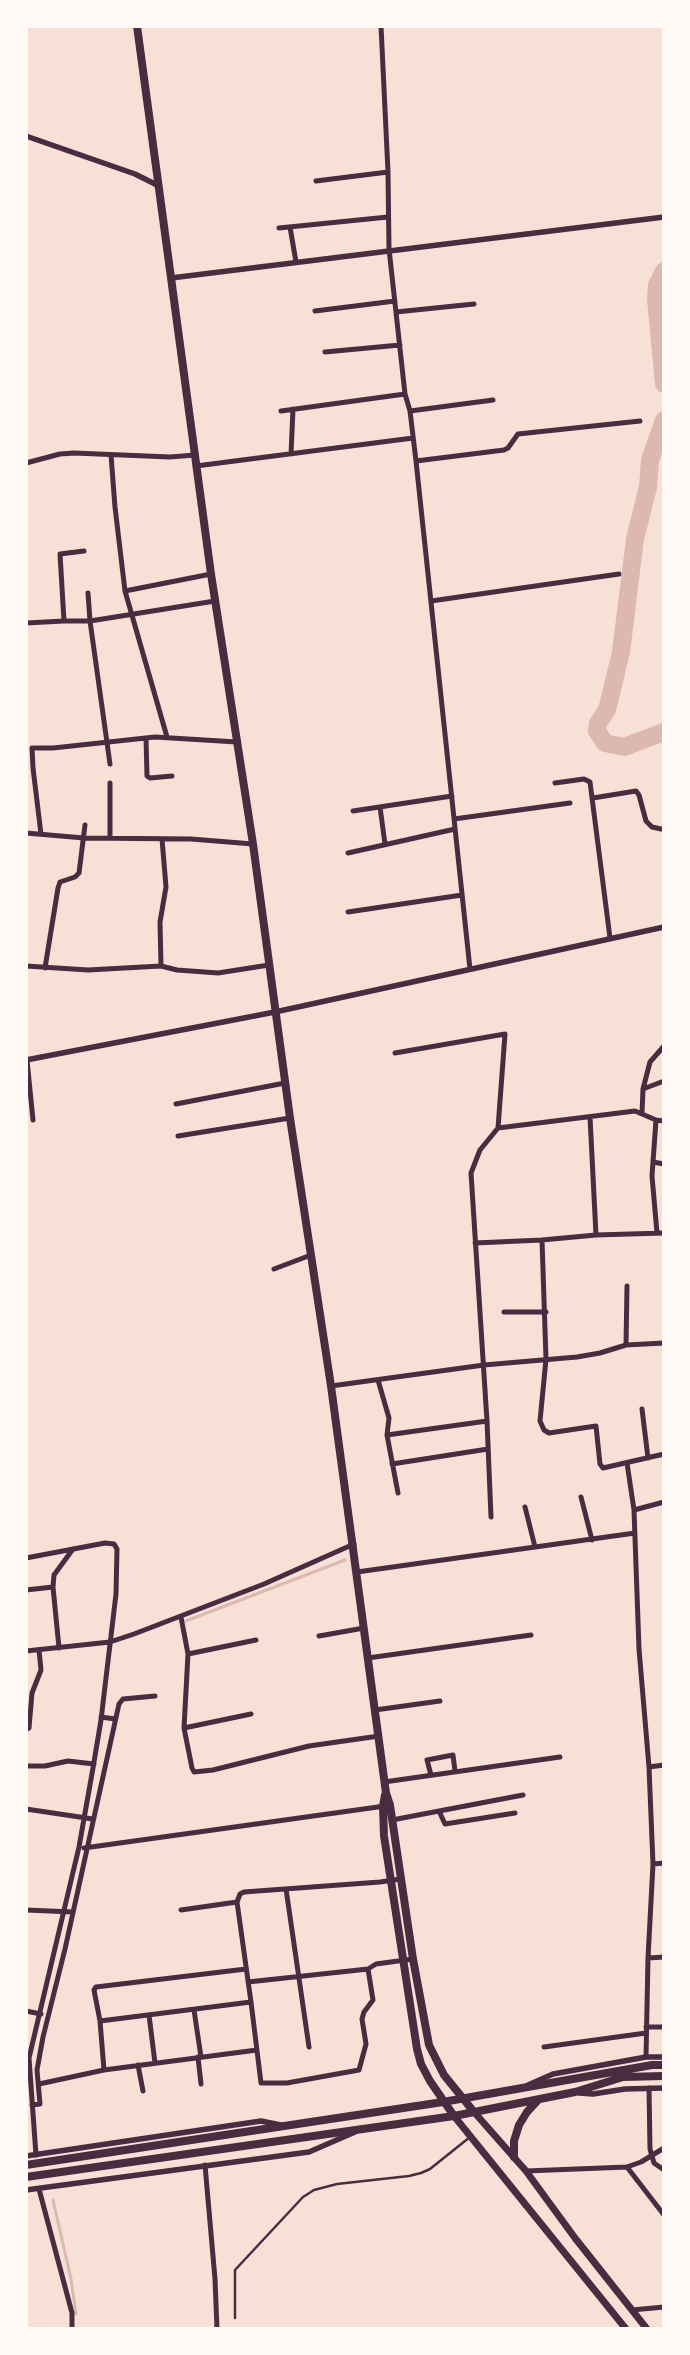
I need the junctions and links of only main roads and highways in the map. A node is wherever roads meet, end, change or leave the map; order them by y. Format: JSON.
{"nodes":[{"id":1,"x":137,"y":26,"type":"edge"},
{"id":2,"x":387,"y":1805,"type":"junction"},
{"id":3,"x":664,"y":2065,"type":"edge"},
{"id":4,"x":664,"y":2076,"type":"edge"},
{"id":5,"x":463,"y":2099,"type":"junction"},
{"id":6,"x":538,"y":2100,"type":"junction"},
{"id":7,"x":443,"y":2102,"type":"junction"},
{"id":8,"x":474,"y":2112,"type":"junction"},
{"id":9,"x":454,"y":2116,"type":"junction"},
{"id":10,"x":157,"y":2145,"type":"junction"},
{"id":11,"x":514,"y":2157,"type":"junction"},
{"id":12,"x":158,"y":2158,"type":"junction"},
{"id":13,"x":26,"y":2165,"type":"edge"},
{"id":14,"x":26,"y":2178,"type":"edge"},
{"id":15,"x":626,"y":2329,"type":"edge"},
{"id":16,"x":647,"y":2329,"type":"edge"}],
"edges":[{"from":1,"to":2,"type":"main road"},
{"from":2,"to":5,"type":"main road"},
{"from":2,"to":7,"type":"main road"},
{"from":3,"to":5,"type":"main road"},
{"from":4,"to":6,"type":"main road"},
{"from":5,"to":7,"type":"main road"},
{"from":5,"to":8,"type":"main road"},
{"from":6,"to":8,"type":"main road"},
{"from":6,"to":11,"type":"main road"},
{"from":7,"to":9,"type":"main road"},
{"from":7,"to":10,"type":"main road"},
{"from":8,"to":9,"type":"main road"},
{"from":8,"to":11,"type":"main road"},
{"from":9,"to":12,"type":"main road"},
{"from":9,"to":15,"type":"main road"},
{"from":10,"to":12,"type":"main road"},
{"from":10,"to":13,"type":"main road"},
{"from":11,"to":16,"type":"main road"},
{"from":12,"to":14,"type":"main road"}]}
